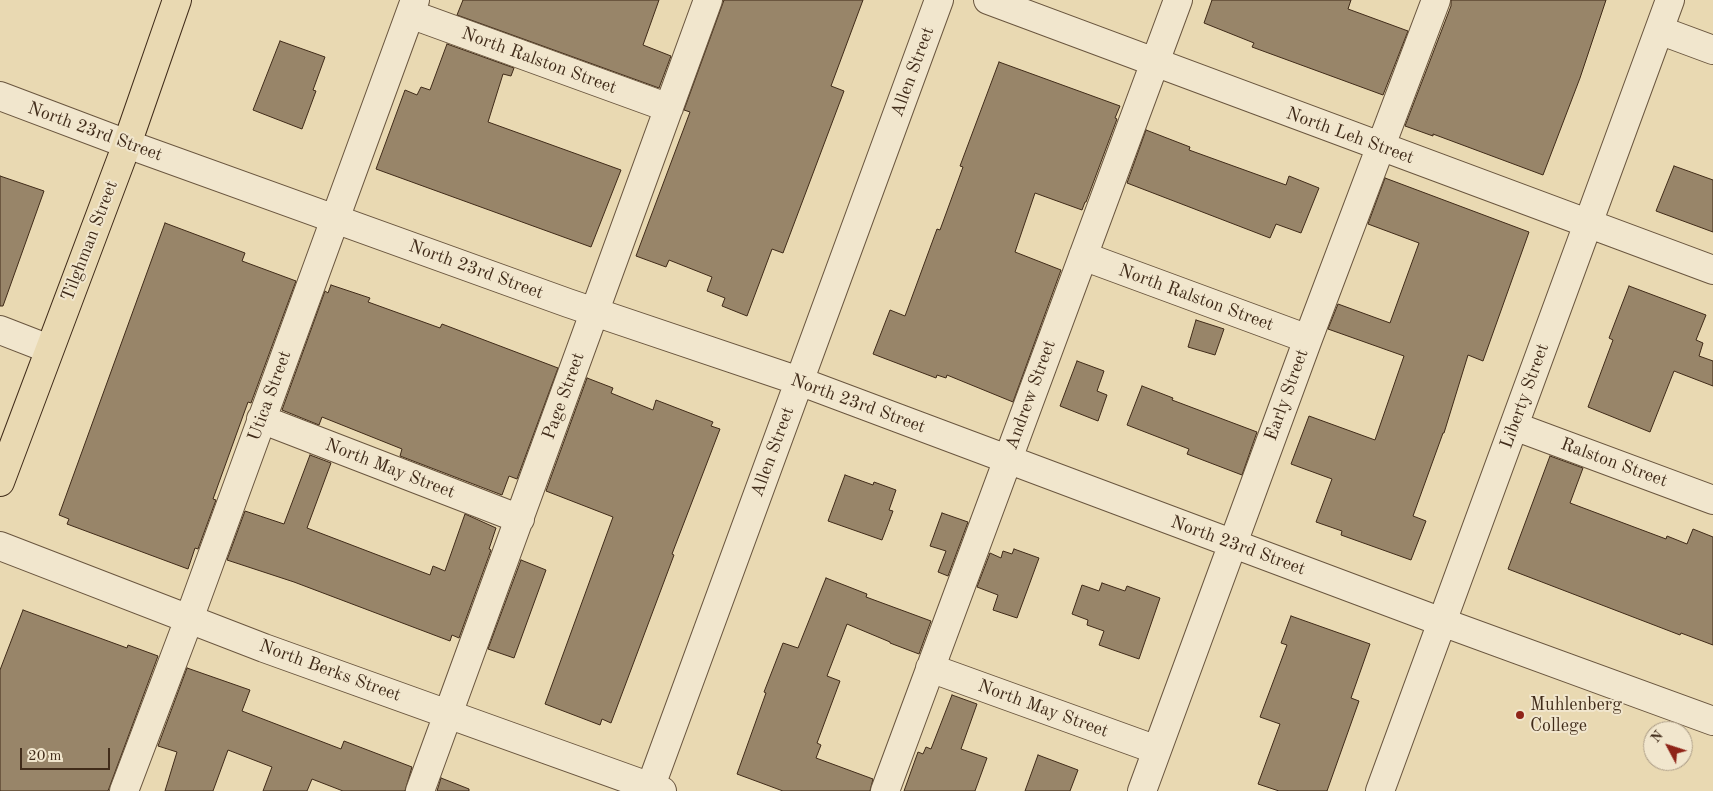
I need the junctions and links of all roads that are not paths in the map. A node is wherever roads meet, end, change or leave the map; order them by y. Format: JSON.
{"nodes":[{"id":1,"x":177,"y":0,"type":"edge"},
{"id":2,"x":708,"y":0,"type":"edge"},
{"id":3,"x":939,"y":0,"type":"edge"},
{"id":4,"x":988,"y":0,"type":"edge"},
{"id":5,"x":1178,"y":0,"type":"edge"},
{"id":6,"x":1436,"y":0,"type":"edge"},
{"id":7,"x":1670,"y":0,"type":"edge"},
{"id":8,"x":412,"y":7,"type":"edge"},
{"id":9,"x":1659,"y":30,"type":"junction"},
{"id":10,"x":1713,"y":50,"type":"edge"},
{"id":11,"x":1155,"y":63,"type":"junction"},
{"id":12,"x":0,"y":96,"type":"edge"},
{"id":13,"x":669,"y":108,"type":"junction"},
{"id":14,"x":127,"y":144,"type":"junction"},
{"id":15,"x":1380,"y":147,"type":"junction"},
{"id":16,"x":334,"y":218,"type":"junction"},
{"id":17,"x":1588,"y":223,"type":"junction"},
{"id":18,"x":1083,"y":256,"type":"junction"},
{"id":19,"x":1713,"y":270,"type":"edge"},
{"id":20,"x":594,"y":312,"type":"junction"},
{"id":21,"x":0,"y":330,"type":"edge"},
{"id":22,"x":1308,"y":339,"type":"junction"},
{"id":23,"x":49,"y":349,"type":"junction"},
{"id":24,"x":799,"y":381,"type":"junction"},
{"id":25,"x":261,"y":419,"type":"junction"},
{"id":26,"x":1514,"y":426,"type":"junction"},
{"id":27,"x":1007,"y":460,"type":"junction"},
{"id":28,"x":0,"y":482,"type":"edge"},
{"id":29,"x":1713,"y":500,"type":"edge"},
{"id":30,"x":520,"y":519,"type":"junction"},
{"id":31,"x":1232,"y":544,"type":"junction"},
{"id":32,"x":0,"y":546,"type":"edge"},
{"id":33,"x":189,"y":619,"type":"junction"},
{"id":34,"x":1442,"y":622,"type":"junction"},
{"id":35,"x":930,"y":668,"type":"junction"},
{"id":36,"x":449,"y":714,"type":"junction"},
{"id":37,"x":1713,"y":721,"type":"edge"},
{"id":38,"x":1157,"y":750,"type":"junction"},
{"id":39,"x":654,"y":790,"type":"edge"},
{"id":40,"x":124,"y":791,"type":"edge"},
{"id":41,"x":420,"y":791,"type":"edge"},
{"id":42,"x":885,"y":791,"type":"edge"},
{"id":43,"x":1142,"y":791,"type":"edge"},
{"id":44,"x":1380,"y":791,"type":"edge"}],
"edges":[{"from":1,"to":14,"type":"main road","name":"Tilghman Street"},
{"from":2,"to":13,"type":"street","name":"Page Street"},
{"from":3,"to":24,"type":"street","name":"Allen Street"},
{"from":4,"to":11,"type":"street","name":"North Leh Street"},
{"from":5,"to":11,"type":"street","name":"Andrew Street"},
{"from":6,"to":15,"type":"street","name":"Early Street"},
{"from":7,"to":9,"type":"street","name":"Liberty Street"},
{"from":8,"to":13,"type":"street","name":"North Ralston Street"},
{"from":8,"to":16,"type":"street","name":"Utica Street"},
{"from":9,"to":10,"type":"street"},
{"from":9,"to":17,"type":"street","name":"Liberty Street"},
{"from":11,"to":15,"type":"street","name":"North Leh Street"},
{"from":11,"to":18,"type":"street","name":"Andrew Street"},
{"from":12,"to":14,"type":"street","name":"North 23rd Street"},
{"from":13,"to":20,"type":"street","name":"Page Street"},
{"from":14,"to":16,"type":"street","name":"North 23rd Street"},
{"from":14,"to":23,"type":"main road","name":"Tilghman Street"},
{"from":15,"to":17,"type":"street","name":"North Leh Street"},
{"from":15,"to":22,"type":"street","name":"Early Street"},
{"from":16,"to":20,"type":"street","name":"North 23rd Street"},
{"from":16,"to":25,"type":"street","name":"Utica Street"},
{"from":17,"to":19,"type":"street","name":"North Leh Street"},
{"from":17,"to":26,"type":"street","name":"Liberty Street"},
{"from":18,"to":22,"type":"street","name":"North Ralston Street"},
{"from":18,"to":27,"type":"street","name":"Andrew Street"},
{"from":20,"to":24,"type":"street","name":"North 23rd Street"},
{"from":20,"to":30,"type":"street","name":"Page Street"},
{"from":21,"to":23,"type":"street"},
{"from":22,"to":31,"type":"street","name":"Early Street"},
{"from":23,"to":28,"type":"main road","name":"Tilghman Street"},
{"from":24,"to":27,"type":"street","name":"North 23rd Street"},
{"from":24,"to":39,"type":"street","name":"Allen Street"},
{"from":25,"to":30,"type":"street","name":"North May Street"},
{"from":25,"to":33,"type":"street","name":"Utica Street"},
{"from":26,"to":29,"type":"street","name":"Ralston Street"},
{"from":26,"to":34,"type":"street","name":"Liberty Street"},
{"from":27,"to":31,"type":"street","name":"North 23rd Street"},
{"from":27,"to":35,"type":"street","name":"Andrew Street"},
{"from":30,"to":36,"type":"street","name":"Page Street"},
{"from":31,"to":34,"type":"street","name":"North 23rd Street"},
{"from":31,"to":38,"type":"street","name":"Early Street"},
{"from":32,"to":33,"type":"street","name":"North Berks Street"},
{"from":33,"to":36,"type":"street","name":"North Berks Street"},
{"from":33,"to":40,"type":"street","name":"Utica Street"},
{"from":34,"to":37,"type":"street","name":"North 23rd Street"},
{"from":34,"to":44,"type":"street","name":"Liberty Street"},
{"from":35,"to":38,"type":"street","name":"North May Street"},
{"from":35,"to":42,"type":"street","name":"Andrew Street"},
{"from":36,"to":39,"type":"street","name":"North Berks Street"},
{"from":36,"to":41,"type":"street","name":"Page Street"},
{"from":38,"to":43,"type":"street","name":"Early Street"}]}
